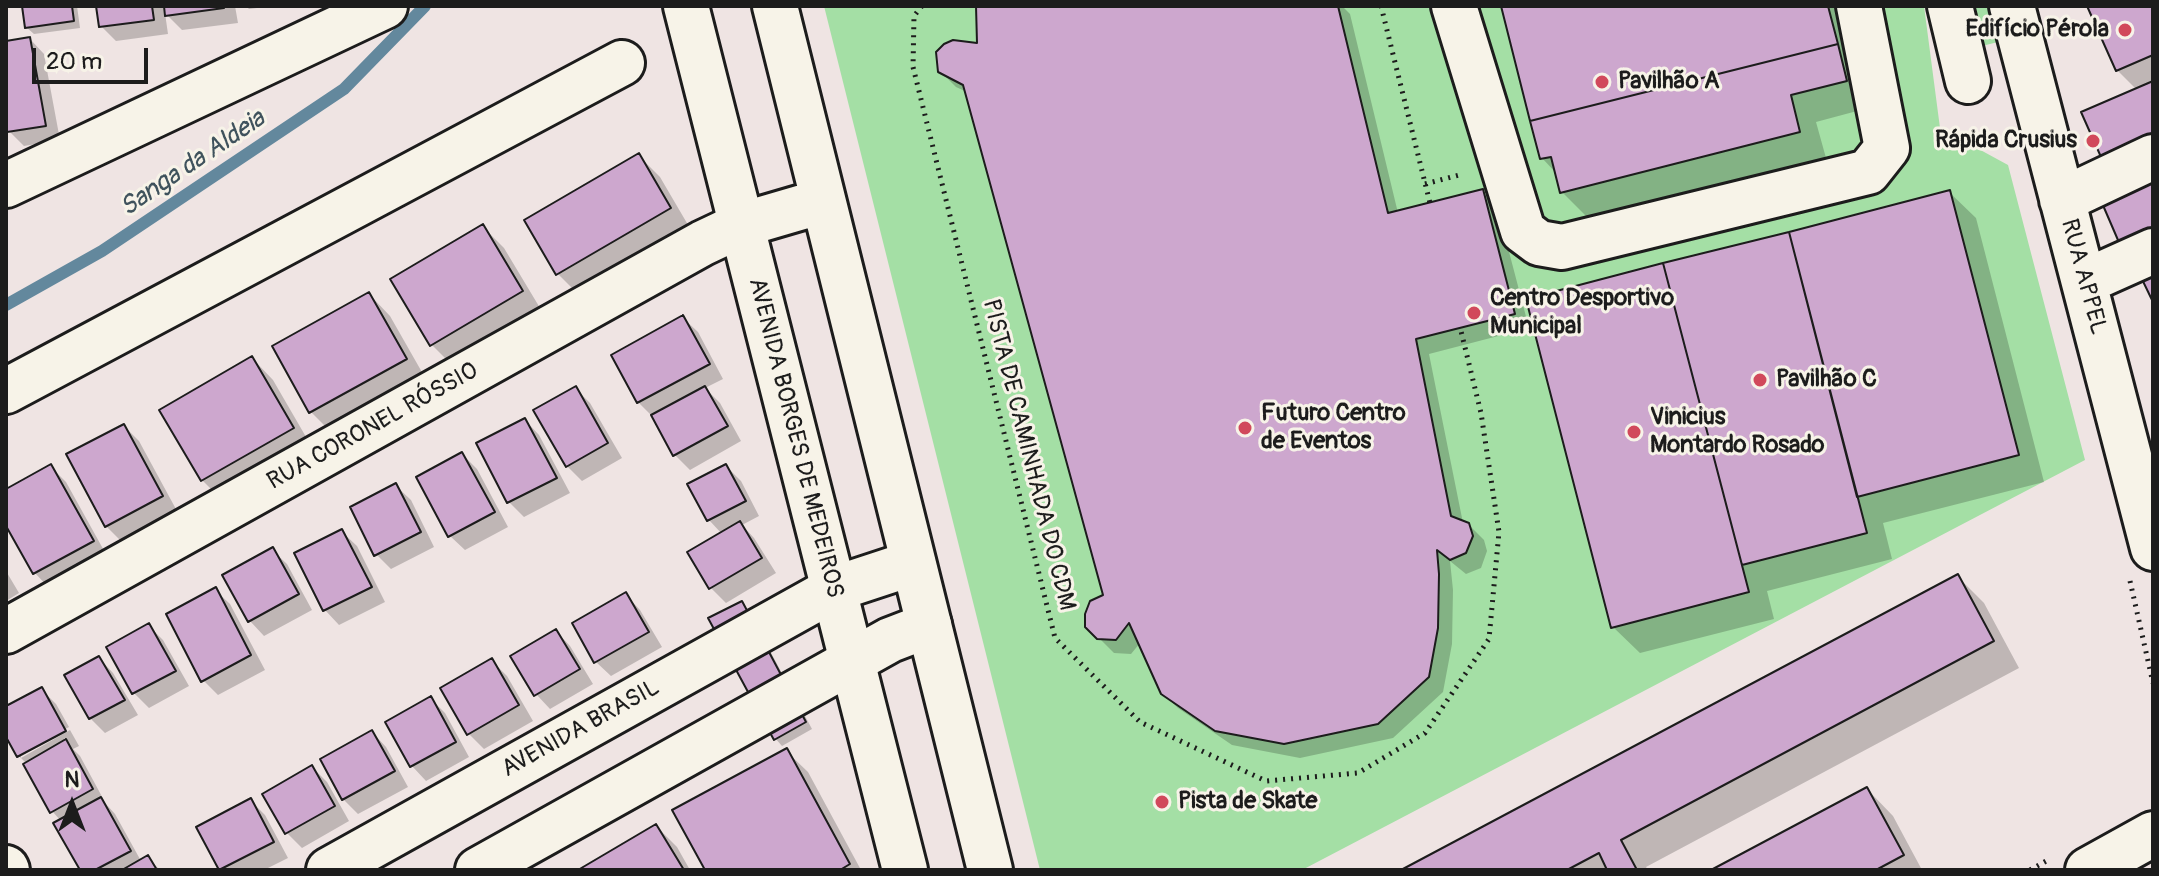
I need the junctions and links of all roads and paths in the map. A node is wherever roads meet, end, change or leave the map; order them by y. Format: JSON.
{"nodes":[{"id":1,"x":385,"y":6,"type":"edge"},
{"id":2,"x":686,"y":6,"type":"edge"},
{"id":3,"x":775,"y":6,"type":"edge"},
{"id":4,"x":922,"y":6,"type":"edge"},
{"id":5,"x":1381,"y":6,"type":"edge"},
{"id":6,"x":1454,"y":6,"type":"edge"},
{"id":7,"x":1859,"y":6,"type":"edge"},
{"id":8,"x":1950,"y":6,"type":"edge"},
{"id":9,"x":2012,"y":6,"type":"edge"},
{"id":10,"x":622,"y":63,"type":"dead end"},
{"id":11,"x":1968,"y":81,"type":"dead end"},
{"id":12,"x":2153,"y":157,"type":"edge"},
{"id":13,"x":6,"y":185,"type":"edge"},
{"id":14,"x":2062,"y":200,"type":"junction"},
{"id":15,"x":823,"y":201,"type":"junction"},
{"id":16,"x":1430,"y":203,"type":"dead end"},
{"id":17,"x":741,"y":225,"type":"junction"},
{"id":18,"x":2153,"y":251,"type":"edge"},
{"id":19,"x":2084,"y":282,"type":"junction"},
{"id":20,"x":1460,"y":327,"type":"dead end"},
{"id":21,"x":6,"y":391,"type":"edge"},
{"id":22,"x":2147,"y":552,"type":"edge"},
{"id":23,"x":913,"y":563,"type":"junction"},
{"id":24,"x":834,"y":589,"type":"junction"},
{"id":25,"x":929,"y":625,"type":"junction"},
{"id":26,"x":6,"y":631,"type":"edge"},
{"id":27,"x":853,"y":660,"type":"junction"},
{"id":28,"x":2153,"y":683,"type":"edge"},
{"id":29,"x":2153,"y":834,"type":"edge"},
{"id":30,"x":329,"y":870,"type":"edge"},
{"id":31,"x":478,"y":870,"type":"edge"},
{"id":32,"x":905,"y":870,"type":"edge"},
{"id":33,"x":990,"y":870,"type":"edge"},
{"id":34,"x":2088,"y":870,"type":"edge"}],
"edges":[{"from":1,"to":13,"type":"main road"},
{"from":2,"to":17,"type":"main road","name":"AVENIDA BORGES DE MEDEIROS"},
{"from":3,"to":15,"type":"main road"},
{"from":4,"to":20,"type":"path","name":"PISTA DE CAMINHADA DO CDM"},
{"from":5,"to":16,"type":"path"},
{"from":6,"to":7,"type":"main road"},
{"from":8,"to":11,"type":"main road"},
{"from":9,"to":14,"type":"main road","name":"RUA APPEL"},
{"from":10,"to":21,"type":"main road"},
{"from":12,"to":14,"type":"main road"},
{"from":14,"to":19,"type":"main road","name":"RUA APPEL"},
{"from":15,"to":17,"type":"main road","name":"RUA CORONEL RÓSSIO"},
{"from":15,"to":23,"type":"main road"},
{"from":17,"to":24,"type":"main road","name":"AVENIDA BORGES DE MEDEIROS"},
{"from":17,"to":26,"type":"main road","name":"RUA CORONEL RÓSSIO"},
{"from":18,"to":19,"type":"main road"},
{"from":19,"to":22,"type":"main road","name":"RUA APPEL"},
{"from":22,"to":28,"type":"path"},
{"from":23,"to":24,"type":"main road","name":"AVENIDA BRASIL"},
{"from":23,"to":25,"type":"main road"},
{"from":24,"to":27,"type":"main road","name":"AVENIDA BORGES DE MEDEIROS"},
{"from":24,"to":30,"type":"main road","name":"AVENIDA BRASIL"},
{"from":25,"to":27,"type":"main road"},
{"from":25,"to":33,"type":"main road"},
{"from":27,"to":31,"type":"main road"},
{"from":27,"to":32,"type":"main road","name":"AVENIDA BORGES DE MEDEIROS"},
{"from":29,"to":34,"type":"main road"}]}
